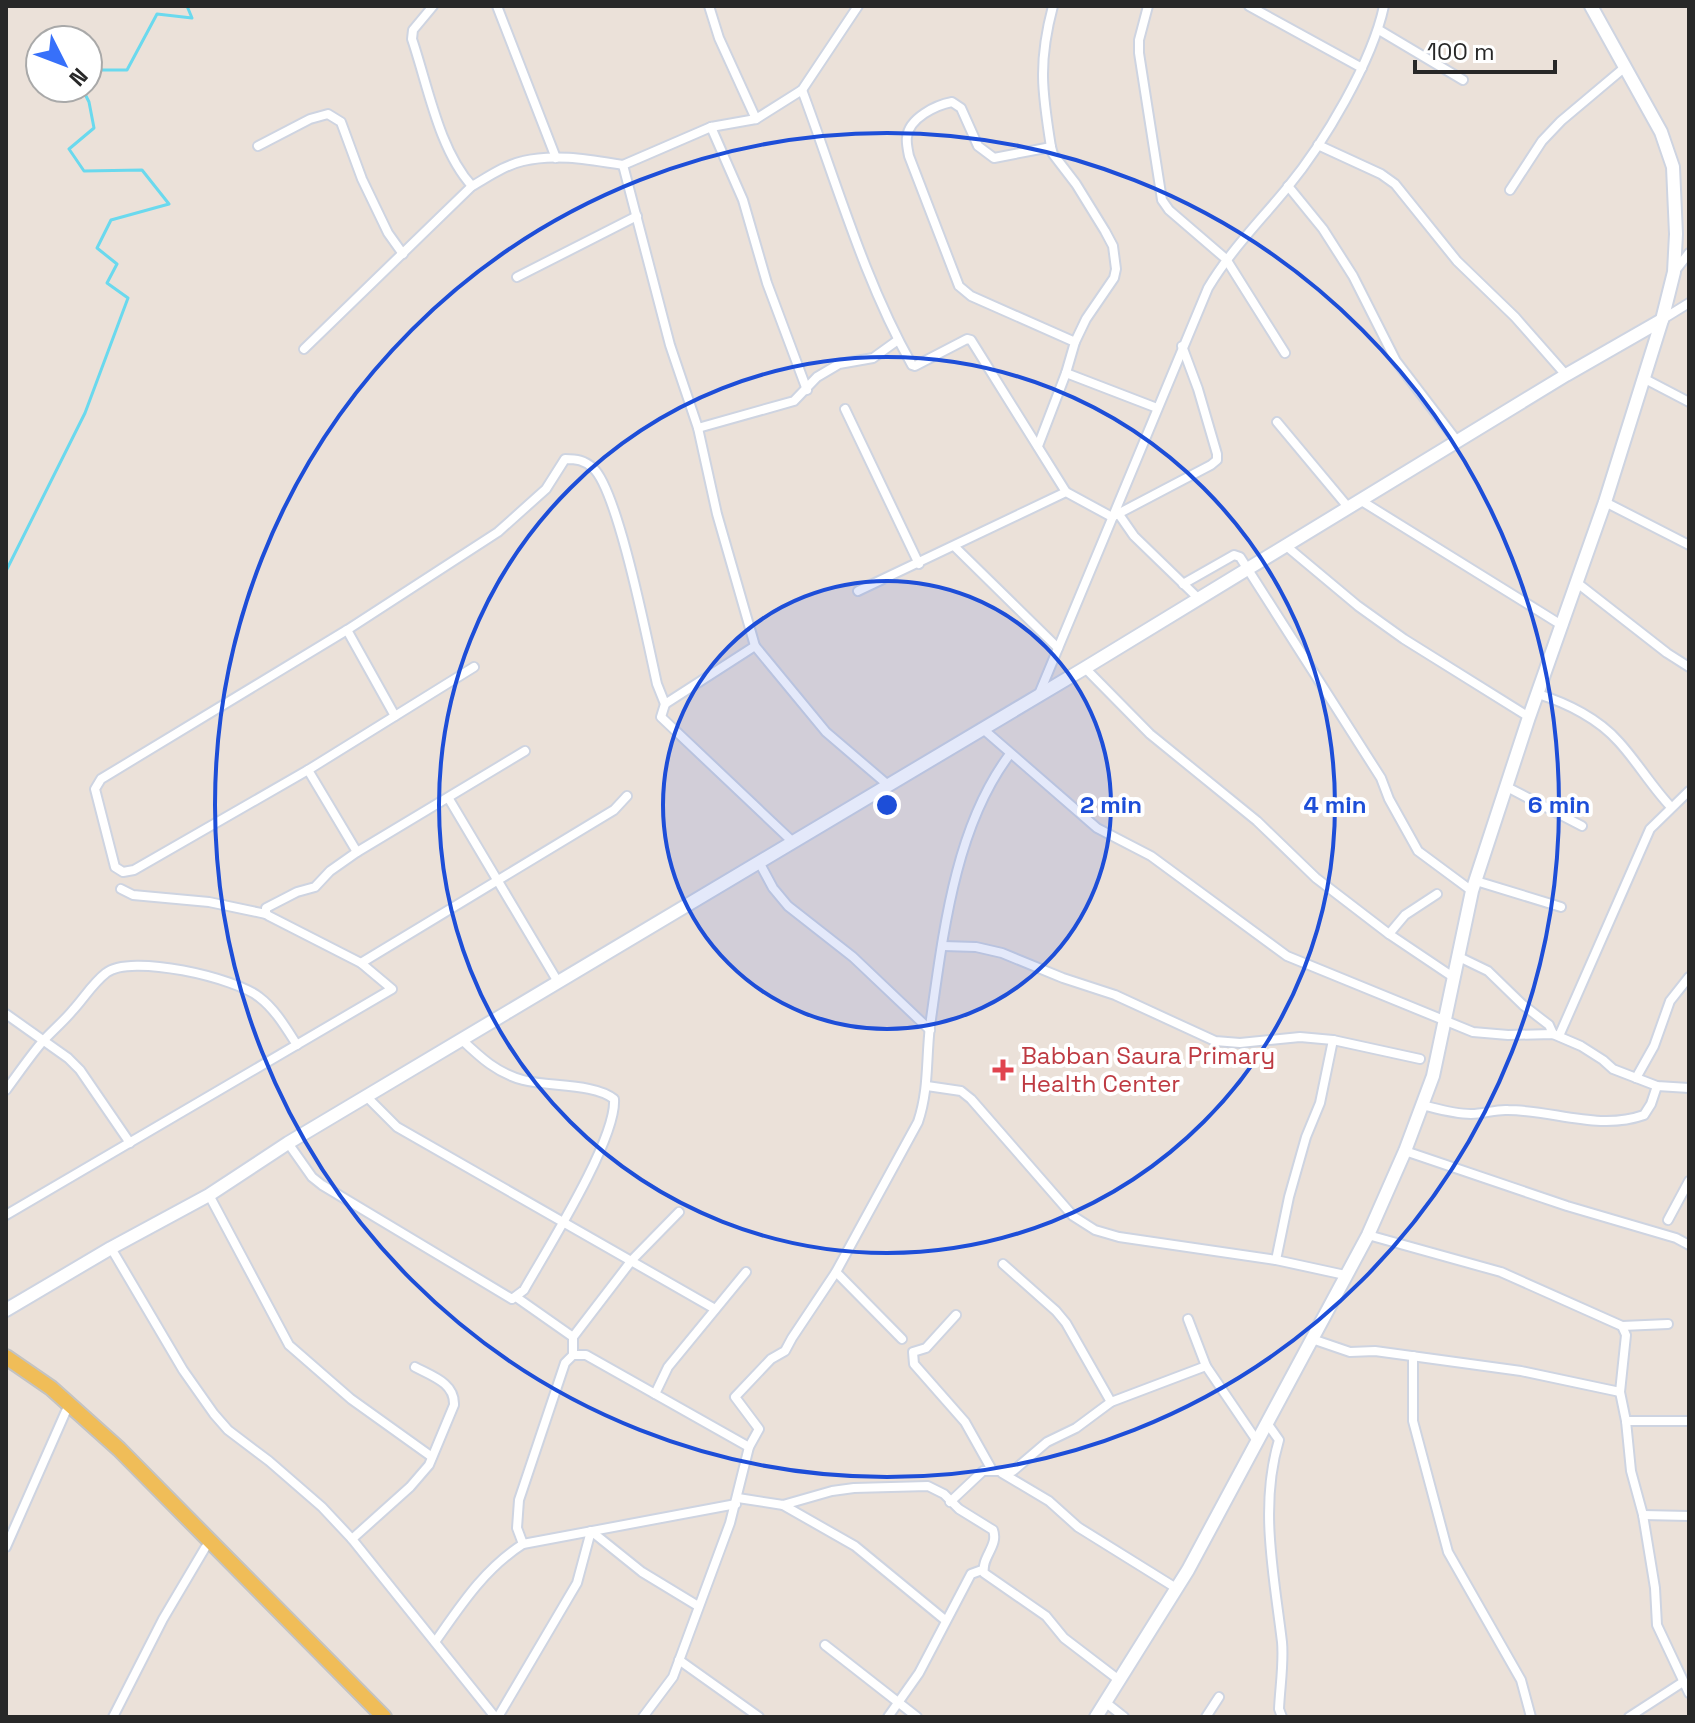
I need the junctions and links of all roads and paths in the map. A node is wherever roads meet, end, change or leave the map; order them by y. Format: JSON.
{"nodes":[{"id":1,"x":433,"y":6,"type":"edge"},
{"id":2,"x":497,"y":6,"type":"edge"},
{"id":3,"x":709,"y":6,"type":"edge"},
{"id":4,"x":858,"y":6,"type":"edge"},
{"id":5,"x":1053,"y":6,"type":"edge"},
{"id":6,"x":1148,"y":6,"type":"edge"},
{"id":7,"x":1249,"y":6,"type":"edge"},
{"id":8,"x":1384,"y":6,"type":"edge"},
{"id":9,"x":1591,"y":6,"type":"edge"},
{"id":10,"x":1379,"y":30,"type":"junction"},
{"id":11,"x":1362,"y":68,"type":"junction"},
{"id":12,"x":1624,"y":68,"type":"junction"},
{"id":13,"x":1463,"y":80,"type":"dead end"},
{"id":14,"x":802,"y":90,"type":"junction"},
{"id":15,"x":756,"y":119,"type":"junction"},
{"id":16,"x":711,"y":127,"type":"junction"},
{"id":17,"x":1318,"y":145,"type":"junction"},
{"id":18,"x":258,"y":146,"type":"dead end"},
{"id":19,"x":1051,"y":147,"type":"junction"},
{"id":20,"x":556,"y":158,"type":"junction"},
{"id":21,"x":623,"y":165,"type":"junction"},
{"id":22,"x":472,"y":186,"type":"junction"},
{"id":23,"x":1288,"y":186,"type":"junction"},
{"id":24,"x":1510,"y":190,"type":"dead end"},
{"id":25,"x":637,"y":216,"type":"junction"},
{"id":26,"x":1689,"y":253,"type":"edge"},
{"id":27,"x":403,"y":254,"type":"junction"},
{"id":28,"x":1226,"y":259,"type":"junction"},
{"id":29,"x":1674,"y":272,"type":"junction"},
{"id":30,"x":517,"y":277,"type":"dead end"},
{"id":31,"x":1689,"y":303,"type":"edge"},
{"id":32,"x":1662,"y":320,"type":"junction"},
{"id":33,"x":898,"y":340,"type":"junction"},
{"id":34,"x":1075,"y":342,"type":"junction"},
{"id":35,"x":1182,"y":346,"type":"junction"},
{"id":36,"x":304,"y":349,"type":"dead end"},
{"id":37,"x":1285,"y":353,"type":"dead end"},
{"id":38,"x":1066,"y":373,"type":"junction"},
{"id":39,"x":1566,"y":375,"type":"junction"},
{"id":40,"x":1645,"y":379,"type":"junction"},
{"id":41,"x":807,"y":390,"type":"junction"},
{"id":42,"x":1689,"y":402,"type":"edge"},
{"id":43,"x":1157,"y":408,"type":"junction"},
{"id":44,"x":845,"y":409,"type":"dead end"},
{"id":45,"x":1277,"y":422,"type":"dead end"},
{"id":46,"x":698,"y":428,"type":"junction"},
{"id":47,"x":1457,"y":441,"type":"junction"},
{"id":48,"x":1038,"y":446,"type":"junction"},
{"id":49,"x":1066,"y":492,"type":"junction"},
{"id":50,"x":1360,"y":500,"type":"junction"},
{"id":51,"x":1605,"y":502,"type":"junction"},
{"id":52,"x":1348,"y":507,"type":"junction"},
{"id":53,"x":1115,"y":515,"type":"junction"},
{"id":54,"x":1285,"y":545,"type":"junction"},
{"id":55,"x":1689,"y":545,"type":"edge"},
{"id":56,"x":955,"y":547,"type":"junction"},
{"id":57,"x":919,"y":564,"type":"junction"},
{"id":58,"x":1247,"y":568,"type":"junction"},
{"id":59,"x":1576,"y":582,"type":"junction"},
{"id":60,"x":1183,"y":584,"type":"junction"},
{"id":61,"x":858,"y":591,"type":"dead end"},
{"id":62,"x":1198,"y":598,"type":"junction"},
{"id":63,"x":1563,"y":626,"type":"junction"},
{"id":64,"x":347,"y":630,"type":"junction"},
{"id":65,"x":755,"y":646,"type":"junction"},
{"id":66,"x":1058,"y":648,"type":"junction"},
{"id":67,"x":474,"y":667,"type":"dead end"},
{"id":68,"x":1689,"y":667,"type":"edge"},
{"id":69,"x":1085,"y":668,"type":"junction"},
{"id":70,"x":1538,"y":694,"type":"junction"},
{"id":71,"x":1038,"y":696,"type":"junction"},
{"id":72,"x":665,"y":704,"type":"junction"},
{"id":73,"x":395,"y":716,"type":"junction"},
{"id":74,"x":1529,"y":717,"type":"junction"},
{"id":75,"x":983,"y":729,"type":"junction"},
{"id":76,"x":525,"y":751,"type":"dead end"},
{"id":77,"x":1010,"y":754,"type":"junction"},
{"id":78,"x":308,"y":770,"type":"junction"},
{"id":79,"x":888,"y":785,"type":"junction"},
{"id":80,"x":1507,"y":787,"type":"junction"},
{"id":81,"x":1689,"y":791,"type":"edge"},
{"id":82,"x":627,"y":796,"type":"dead end"},
{"id":83,"x":449,"y":799,"type":"junction"},
{"id":84,"x":1671,"y":807,"type":"junction"},
{"id":85,"x":1582,"y":826,"type":"dead end"},
{"id":86,"x":793,"y":842,"type":"junction"},
{"id":87,"x":357,"y":852,"type":"junction"},
{"id":88,"x":759,"y":862,"type":"junction"},
{"id":89,"x":498,"y":881,"type":"junction"},
{"id":90,"x":1474,"y":886,"type":"junction"},
{"id":91,"x":121,"y":889,"type":"dead end"},
{"id":92,"x":1437,"y":894,"type":"dead end"},
{"id":93,"x":1561,"y":907,"type":"dead end"},
{"id":94,"x":266,"y":914,"type":"junction"},
{"id":95,"x":1389,"y":934,"type":"junction"},
{"id":96,"x":943,"y":946,"type":"junction"},
{"id":97,"x":1456,"y":955,"type":"junction"},
{"id":98,"x":361,"y":963,"type":"junction"},
{"id":99,"x":1453,"y":977,"type":"junction"},
{"id":100,"x":1689,"y":977,"type":"edge"},
{"id":101,"x":558,"y":982,"type":"junction"},
{"id":102,"x":6,"y":1014,"type":"edge"},
{"id":103,"x":1443,"y":1019,"type":"junction"},
{"id":104,"x":930,"y":1030,"type":"junction"},
{"id":105,"x":1556,"y":1035,"type":"junction"},
{"id":106,"x":461,"y":1039,"type":"junction"},
{"id":107,"x":44,"y":1040,"type":"junction"},
{"id":108,"x":1333,"y":1040,"type":"junction"},
{"id":109,"x":297,"y":1045,"type":"junction"},
{"id":110,"x":1420,"y":1059,"type":"dead end"},
{"id":111,"x":1636,"y":1078,"type":"junction"},
{"id":112,"x":927,"y":1086,"type":"junction"},
{"id":113,"x":1657,"y":1086,"type":"junction"},
{"id":114,"x":1684,"y":1088,"type":"edge"},
{"id":115,"x":6,"y":1090,"type":"edge"},
{"id":116,"x":366,"y":1096,"type":"junction"},
{"id":117,"x":1689,"y":1096,"type":"edge"},
{"id":118,"x":1422,"y":1105,"type":"junction"},
{"id":119,"x":130,"y":1143,"type":"junction"},
{"id":120,"x":288,"y":1143,"type":"junction"},
{"id":121,"x":1405,"y":1151,"type":"junction"},
{"id":122,"x":1689,"y":1181,"type":"edge"},
{"id":123,"x":209,"y":1195,"type":"junction"},
{"id":124,"x":679,"y":1212,"type":"dead end"},
{"id":125,"x":6,"y":1215,"type":"edge"},
{"id":126,"x":1668,"y":1220,"type":"dead end"},
{"id":127,"x":563,"y":1223,"type":"junction"},
{"id":128,"x":1368,"y":1235,"type":"junction"},
{"id":129,"x":1689,"y":1245,"type":"edge"},
{"id":130,"x":111,"y":1248,"type":"junction"},
{"id":131,"x":632,"y":1260,"type":"junction"},
{"id":132,"x":1276,"y":1260,"type":"junction"},
{"id":133,"x":1003,"y":1264,"type":"dead end"},
{"id":134,"x":746,"y":1272,"type":"dead end"},
{"id":135,"x":836,"y":1272,"type":"junction"},
{"id":136,"x":1345,"y":1275,"type":"junction"},
{"id":137,"x":516,"y":1297,"type":"junction"},
{"id":138,"x":715,"y":1309,"type":"junction"},
{"id":139,"x":6,"y":1310,"type":"edge"},
{"id":140,"x":956,"y":1315,"type":"dead end"},
{"id":141,"x":1188,"y":1319,"type":"dead end"},
{"id":142,"x":1668,"y":1324,"type":"dead end"},
{"id":143,"x":1622,"y":1326,"type":"junction"},
{"id":144,"x":573,"y":1337,"type":"junction"},
{"id":145,"x":902,"y":1339,"type":"dead end"},
{"id":146,"x":1312,"y":1339,"type":"junction"},
{"id":147,"x":573,"y":1355,"type":"junction"},
{"id":148,"x":1413,"y":1356,"type":"junction"},
{"id":149,"x":6,"y":1357,"type":"edge"},
{"id":150,"x":6,"y":1366,"type":"edge"},
{"id":151,"x":1206,"y":1366,"type":"junction"},
{"id":152,"x":415,"y":1367,"type":"dead end"},
{"id":153,"x":1620,"y":1392,"type":"junction"},
{"id":154,"x":655,"y":1394,"type":"junction"},
{"id":155,"x":1111,"y":1402,"type":"junction"},
{"id":156,"x":66,"y":1411,"type":"junction"},
{"id":157,"x":1626,"y":1421,"type":"junction"},
{"id":158,"x":1689,"y":1421,"type":"edge"},
{"id":159,"x":1267,"y":1423,"type":"junction"},
{"id":160,"x":1257,"y":1441,"type":"junction"},
{"id":161,"x":749,"y":1447,"type":"junction"},
{"id":162,"x":432,"y":1457,"type":"junction"},
{"id":163,"x":997,"y":1472,"type":"junction"},
{"id":164,"x":737,"y":1501,"type":"junction"},
{"id":165,"x":950,"y":1502,"type":"junction"},
{"id":166,"x":783,"y":1505,"type":"junction"},
{"id":167,"x":1643,"y":1515,"type":"junction"},
{"id":168,"x":1689,"y":1516,"type":"edge"},
{"id":169,"x":591,"y":1531,"type":"junction"},
{"id":170,"x":352,"y":1539,"type":"junction"},
{"id":171,"x":523,"y":1544,"type":"junction"},
{"id":172,"x":6,"y":1547,"type":"edge"},
{"id":173,"x":205,"y":1548,"type":"junction"},
{"id":174,"x":982,"y":1570,"type":"junction"},
{"id":175,"x":1176,"y":1588,"type":"junction"},
{"id":176,"x":698,"y":1606,"type":"junction"},
{"id":177,"x":945,"y":1620,"type":"junction"},
{"id":178,"x":435,"y":1642,"type":"junction"},
{"id":179,"x":825,"y":1645,"type":"dead end"},
{"id":180,"x":679,"y":1660,"type":"junction"},
{"id":181,"x":1119,"y":1680,"type":"junction"},
{"id":182,"x":1683,"y":1682,"type":"junction"},
{"id":183,"x":1689,"y":1693,"type":"edge"},
{"id":184,"x":1219,"y":1697,"type":"dead end"},
{"id":185,"x":898,"y":1700,"type":"junction"},
{"id":186,"x":1105,"y":1702,"type":"junction"},
{"id":187,"x":113,"y":1717,"type":"edge"},
{"id":188,"x":374,"y":1717,"type":"edge"},
{"id":189,"x":384,"y":1717,"type":"edge"},
{"id":190,"x":497,"y":1717,"type":"edge"},
{"id":191,"x":643,"y":1717,"type":"edge"},
{"id":192,"x":759,"y":1717,"type":"edge"},
{"id":193,"x":888,"y":1717,"type":"edge"},
{"id":194,"x":917,"y":1717,"type":"edge"},
{"id":195,"x":1096,"y":1717,"type":"edge"},
{"id":196,"x":1124,"y":1717,"type":"edge"},
{"id":197,"x":1206,"y":1717,"type":"edge"},
{"id":198,"x":1282,"y":1717,"type":"edge"},
{"id":199,"x":1530,"y":1717,"type":"edge"},
{"id":200,"x":1629,"y":1717,"type":"edge"}],
"edges":[{"from":1,"to":22,"type":"street"},
{"from":2,"to":20,"type":"street"},
{"from":3,"to":15,"type":"street"},
{"from":4,"to":14,"type":"street"},
{"from":5,"to":19,"type":"street"},
{"from":6,"to":28,"type":"street"},
{"from":7,"to":11,"type":"street"},
{"from":8,"to":10,"type":"street"},
{"from":9,"to":12,"type":"street"},
{"from":10,"to":11,"type":"street"},
{"from":10,"to":13,"type":"street"},
{"from":11,"to":17,"type":"street"},
{"from":12,"to":24,"type":"street"},
{"from":12,"to":29,"type":"street"},
{"from":14,"to":15,"type":"street"},
{"from":14,"to":33,"type":"street"},
{"from":15,"to":16,"type":"street"},
{"from":16,"to":21,"type":"street"},
{"from":16,"to":41,"type":"street"},
{"from":17,"to":23,"type":"street"},
{"from":17,"to":39,"type":"street"},
{"from":18,"to":27,"type":"street"},
{"from":19,"to":34,"type":"street"},
{"from":19,"to":34,"type":"street"},
{"from":20,"to":21,"type":"street"},
{"from":20,"to":22,"type":"street"},
{"from":21,"to":25,"type":"street"},
{"from":22,"to":27,"type":"street"},
{"from":23,"to":28,"type":"street"},
{"from":23,"to":47,"type":"street"},
{"from":25,"to":30,"type":"street"},
{"from":25,"to":46,"type":"street"},
{"from":26,"to":29,"type":"street"},
{"from":27,"to":36,"type":"street"},
{"from":28,"to":35,"type":"street"},
{"from":28,"to":37,"type":"street"},
{"from":29,"to":32,"type":"street"},
{"from":31,"to":32,"type":"street"},
{"from":32,"to":39,"type":"street"},
{"from":32,"to":40,"type":"street"},
{"from":33,"to":41,"type":"street"},
{"from":33,"to":48,"type":"street"},
{"from":34,"to":38,"type":"street"},
{"from":35,"to":43,"type":"street"},
{"from":35,"to":53,"type":"street"},
{"from":38,"to":43,"type":"street"},
{"from":38,"to":48,"type":"street"},
{"from":39,"to":47,"type":"street"},
{"from":40,"to":42,"type":"street"},
{"from":40,"to":51,"type":"street"},
{"from":41,"to":46,"type":"street"},
{"from":43,"to":53,"type":"street"},
{"from":44,"to":57,"type":"street"},
{"from":45,"to":52,"type":"street"},
{"from":46,"to":65,"type":"street"},
{"from":47,"to":50,"type":"street"},
{"from":48,"to":49,"type":"street"},
{"from":49,"to":53,"type":"street"},
{"from":49,"to":56,"type":"street"},
{"from":50,"to":52,"type":"street"},
{"from":50,"to":63,"type":"street"},
{"from":51,"to":55,"type":"street"},
{"from":51,"to":59,"type":"street"},
{"from":52,"to":54,"type":"street"},
{"from":53,"to":60,"type":"street"},
{"from":53,"to":66,"type":"street"},
{"from":54,"to":58,"type":"street"},
{"from":54,"to":74,"type":"street"},
{"from":56,"to":57,"type":"street"},
{"from":56,"to":66,"type":"street"},
{"from":57,"to":61,"type":"street"},
{"from":58,"to":60,"type":"street"},
{"from":58,"to":62,"type":"street"},
{"from":58,"to":90,"type":"street"},
{"from":59,"to":63,"type":"street"},
{"from":59,"to":68,"type":"street"},
{"from":60,"to":62,"type":"street"},
{"from":62,"to":69,"type":"street"},
{"from":63,"to":70,"type":"street"},
{"from":64,"to":72,"type":"street"},
{"from":64,"to":73,"type":"street"},
{"from":64,"to":78,"type":"street"},
{"from":65,"to":72,"type":"street"},
{"from":65,"to":79,"type":"street"},
{"from":66,"to":71,"type":"street"},
{"from":67,"to":73,"type":"street"},
{"from":69,"to":71,"type":"street"},
{"from":69,"to":95,"type":"street"},
{"from":70,"to":74,"type":"street"},
{"from":70,"to":84,"type":"street"},
{"from":71,"to":75,"type":"street"},
{"from":72,"to":86,"type":"street"},
{"from":73,"to":78,"type":"street"},
{"from":74,"to":80,"type":"street"},
{"from":75,"to":77,"type":"street"},
{"from":75,"to":79,"type":"street"},
{"from":76,"to":83,"type":"street"},
{"from":77,"to":96,"type":"street"},
{"from":77,"to":103,"type":"street"},
{"from":78,"to":87,"type":"street"},
{"from":79,"to":86,"type":"street"},
{"from":80,"to":85,"type":"street"},
{"from":80,"to":90,"type":"street"},
{"from":81,"to":84,"type":"street"},
{"from":82,"to":89,"type":"street"},
{"from":83,"to":87,"type":"street"},
{"from":83,"to":89,"type":"street"},
{"from":84,"to":105,"type":"street"},
{"from":86,"to":88,"type":"street"},
{"from":87,"to":94,"type":"street"},
{"from":88,"to":101,"type":"street"},
{"from":88,"to":104,"type":"street"},
{"from":89,"to":98,"type":"street"},
{"from":89,"to":101,"type":"street"},
{"from":90,"to":93,"type":"street"},
{"from":90,"to":97,"type":"street"},
{"from":91,"to":94,"type":"street"},
{"from":92,"to":95,"type":"street"},
{"from":94,"to":98,"type":"street"},
{"from":95,"to":99,"type":"street"},
{"from":96,"to":104,"type":"street"},
{"from":96,"to":108,"type":"street"},
{"from":97,"to":99,"type":"street"},
{"from":97,"to":105,"type":"street"},
{"from":98,"to":109,"type":"street"},
{"from":99,"to":103,"type":"street"},
{"from":100,"to":111,"type":"street"},
{"from":101,"to":106,"type":"street"},
{"from":102,"to":107,"type":"street"},
{"from":103,"to":105,"type":"street"},
{"from":103,"to":118,"type":"street"},
{"from":104,"to":112,"type":"street"},
{"from":105,"to":111,"type":"street"},
{"from":106,"to":116,"type":"street"},
{"from":106,"to":127,"type":"street"},
{"from":107,"to":109,"type":"street"},
{"from":107,"to":115,"type":"street"},
{"from":107,"to":119,"type":"street"},
{"from":108,"to":110,"type":"street"},
{"from":108,"to":132,"type":"street"},
{"from":109,"to":119,"type":"street"},
{"from":111,"to":113,"type":"street"},
{"from":112,"to":132,"type":"street"},
{"from":112,"to":135,"type":"street"},
{"from":113,"to":114,"type":"street"},
{"from":113,"to":118,"type":"street"},
{"from":114,"to":117,"type":"street"},
{"from":116,"to":120,"type":"street"},
{"from":116,"to":127,"type":"street"},
{"from":118,"to":121,"type":"street"},
{"from":119,"to":125,"type":"street"},
{"from":120,"to":123,"type":"street"},
{"from":120,"to":137,"type":"street"},
{"from":121,"to":128,"type":"street"},
{"from":121,"to":129,"type":"street"},
{"from":122,"to":126,"type":"street"},
{"from":123,"to":130,"type":"street"},
{"from":123,"to":162,"type":"street"},
{"from":124,"to":131,"type":"street"},
{"from":127,"to":131,"type":"street"},
{"from":127,"to":137,"type":"street"},
{"from":128,"to":136,"type":"street"},
{"from":128,"to":143,"type":"street"},
{"from":130,"to":139,"type":"street"},
{"from":130,"to":170,"type":"street"},
{"from":131,"to":138,"type":"street"},
{"from":131,"to":144,"type":"street"},
{"from":132,"to":136,"type":"street"},
{"from":133,"to":155,"type":"street"},
{"from":134,"to":138,"type":"street"},
{"from":135,"to":145,"type":"street"},
{"from":135,"to":161,"type":"street"},
{"from":136,"to":146,"type":"street"},
{"from":137,"to":144,"type":"street"},
{"from":138,"to":154,"type":"street"},
{"from":140,"to":163,"type":"street"},
{"from":141,"to":151,"type":"street"},
{"from":142,"to":143,"type":"street"},
{"from":143,"to":153,"type":"street"},
{"from":144,"to":147,"type":"street"},
{"from":146,"to":148,"type":"street"},
{"from":146,"to":159,"type":"street"},
{"from":147,"to":154,"type":"street"},
{"from":147,"to":171,"type":"street"},
{"from":148,"to":153,"type":"street"},
{"from":148,"to":199,"type":"street"},
{"from":149,"to":189,"type":"main road"},
{"from":150,"to":156,"type":"main road"},
{"from":151,"to":155,"type":"street"},
{"from":151,"to":160,"type":"street"},
{"from":152,"to":162,"type":"street"},
{"from":153,"to":157,"type":"street"},
{"from":154,"to":161,"type":"street"},
{"from":155,"to":163,"type":"street"},
{"from":156,"to":172,"type":"street"},
{"from":156,"to":173,"type":"main road"},
{"from":157,"to":158,"type":"street"},
{"from":157,"to":167,"type":"street"},
{"from":159,"to":160,"type":"street"},
{"from":159,"to":198,"type":"street"},
{"from":160,"to":175,"type":"street"},
{"from":161,"to":164,"type":"street"},
{"from":162,"to":170,"type":"street"},
{"from":163,"to":165,"type":"street"},
{"from":163,"to":175,"type":"street"},
{"from":164,"to":166,"type":"street"},
{"from":164,"to":169,"type":"street"},
{"from":164,"to":176,"type":"street"},
{"from":165,"to":166,"type":"street"},
{"from":165,"to":174,"type":"street"},
{"from":166,"to":177,"type":"street"},
{"from":167,"to":168,"type":"street"},
{"from":167,"to":182,"type":"street"},
{"from":169,"to":171,"type":"street"},
{"from":169,"to":176,"type":"street"},
{"from":169,"to":190,"type":"street"},
{"from":170,"to":178,"type":"street"},
{"from":171,"to":178,"type":"street"},
{"from":173,"to":187,"type":"street"},
{"from":173,"to":188,"type":"main road"},
{"from":174,"to":177,"type":"street"},
{"from":174,"to":181,"type":"street"},
{"from":175,"to":181,"type":"street"},
{"from":176,"to":180,"type":"street"},
{"from":177,"to":185,"type":"street"},
{"from":178,"to":190,"type":"street"},
{"from":179,"to":185,"type":"street"},
{"from":180,"to":191,"type":"street"},
{"from":180,"to":192,"type":"street"},
{"from":181,"to":186,"type":"street"},
{"from":182,"to":183,"type":"street"},
{"from":182,"to":200,"type":"street"},
{"from":184,"to":197,"type":"street"},
{"from":185,"to":193,"type":"street"},
{"from":185,"to":194,"type":"street"},
{"from":186,"to":195,"type":"street"},
{"from":186,"to":196,"type":"street"}]}
